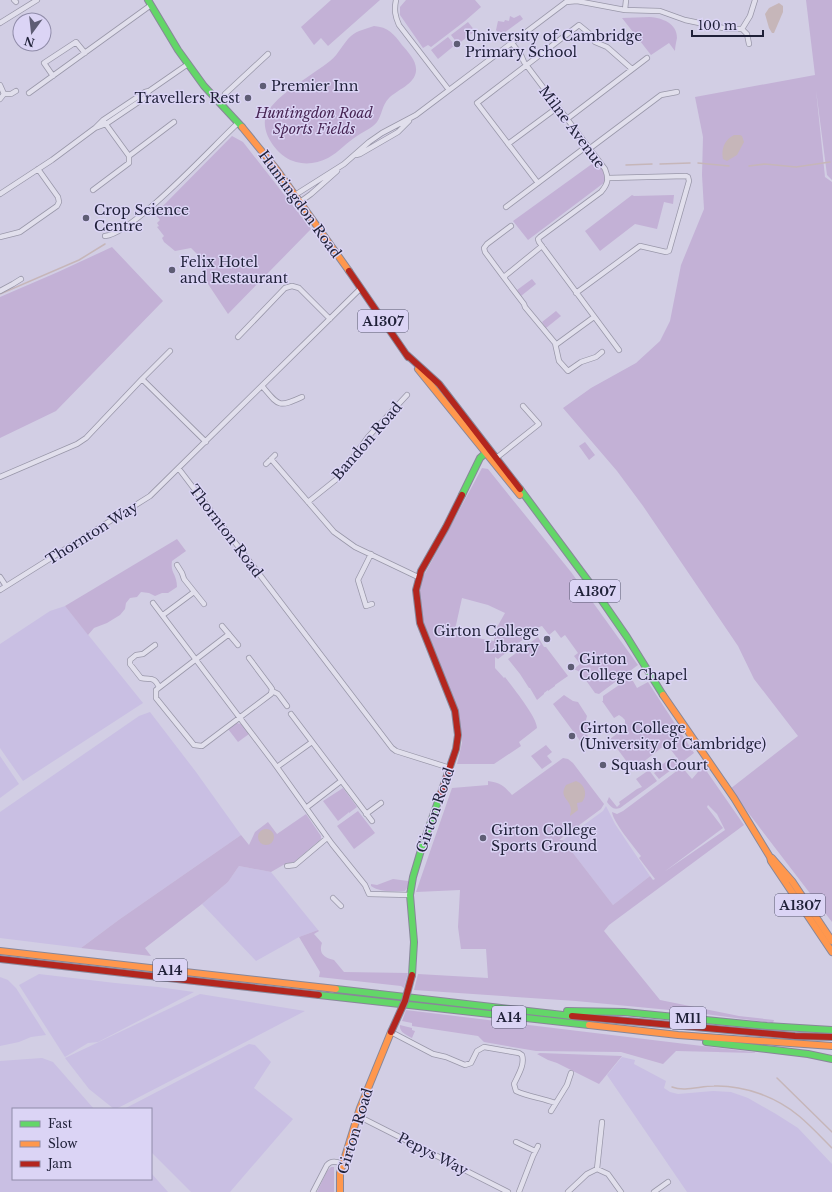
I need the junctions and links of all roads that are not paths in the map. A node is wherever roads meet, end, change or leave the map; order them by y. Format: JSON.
{"nodes":[{"id":1,"x":36,"y":0,"type":"edge"},
{"id":2,"x":396,"y":0,"type":"edge"},
{"id":3,"x":626,"y":0,"type":"edge"},
{"id":4,"x":755,"y":0,"type":"edge"},
{"id":5,"x":565,"y":1,"type":"edge"},
{"id":6,"x":149,"y":3,"type":"edge"},
{"id":7,"x":625,"y":10,"type":"junction"},
{"id":8,"x":0,"y":23,"type":"edge"},
{"id":9,"x":742,"y":29,"type":"junction"},
{"id":10,"x":512,"y":43,"type":"junction"},
{"id":11,"x":749,"y":44,"type":"dead end"},
{"id":12,"x":85,"y":53,"type":"junction"},
{"id":13,"x":268,"y":54,"type":"dead end"},
{"id":14,"x":647,"y":58,"type":"dead end"},
{"id":15,"x":188,"y":64,"type":"junction"},
{"id":16,"x":526,"y":66,"type":"junction"},
{"id":17,"x":632,"y":69,"type":"junction"},
{"id":18,"x":53,"y":76,"type":"junction"},
{"id":19,"x":0,"y":85,"type":"edge"},
{"id":20,"x":449,"y":90,"type":"junction"},
{"id":21,"x":16,"y":91,"type":"dead end"},
{"id":22,"x":149,"y":91,"type":"junction"},
{"id":23,"x":677,"y":92,"type":"dead end"},
{"id":24,"x":29,"y":93,"type":"dead end"},
{"id":25,"x":4,"y":94,"type":"junction"},
{"id":26,"x":224,"y":94,"type":"dead end"},
{"id":27,"x":0,"y":99,"type":"edge"},
{"id":28,"x":558,"y":107,"type":"junction"},
{"id":29,"x":410,"y":119,"type":"junction"},
{"id":30,"x":567,"y":119,"type":"junction"},
{"id":31,"x":103,"y":120,"type":"junction"},
{"id":32,"x":174,"y":122,"type":"dead end"},
{"id":33,"x":238,"y":123,"type":"junction"},
{"id":34,"x":106,"y":124,"type":"junction"},
{"id":35,"x":95,"y":128,"type":"junction"},
{"id":36,"x":508,"y":144,"type":"junction"},
{"id":37,"x":588,"y":147,"type":"junction"},
{"id":38,"x":355,"y":155,"type":"junction"},
{"id":39,"x":129,"y":156,"type":"junction"},
{"id":40,"x":344,"y":164,"type":"junction"},
{"id":41,"x":38,"y":169,"type":"junction"},
{"id":42,"x":608,"y":178,"type":"junction"},
{"id":43,"x":538,"y":183,"type":"junction"},
{"id":44,"x":93,"y":190,"type":"dead end"},
{"id":45,"x":0,"y":194,"type":"edge"},
{"id":46,"x":295,"y":195,"type":"junction"},
{"id":47,"x":300,"y":202,"type":"junction"},
{"id":48,"x":506,"y":207,"type":"dead end"},
{"id":49,"x":511,"y":226,"type":"dead end"},
{"id":50,"x":105,"y":236,"type":"dead end"},
{"id":51,"x":0,"y":237,"type":"edge"},
{"id":52,"x":542,"y":246,"type":"junction"},
{"id":53,"x":21,"y":279,"type":"dead end"},
{"id":54,"x":505,"y":279,"type":"junction"},
{"id":55,"x":361,"y":288,"type":"junction"},
{"id":56,"x":0,"y":290,"type":"edge"},
{"id":57,"x":576,"y":293,"type":"junction"},
{"id":58,"x":594,"y":317,"type":"junction"},
{"id":59,"x":330,"y":319,"type":"junction"},
{"id":60,"x":238,"y":337,"type":"dead end"},
{"id":61,"x":555,"y":343,"type":"junction"},
{"id":62,"x":619,"y":350,"type":"dead end"},
{"id":63,"x":170,"y":351,"type":"dead end"},
{"id":64,"x":602,"y":352,"type":"dead end"},
{"id":65,"x":142,"y":379,"type":"junction"},
{"id":66,"x":262,"y":386,"type":"junction"},
{"id":67,"x":407,"y":395,"type":"dead end"},
{"id":68,"x":302,"y":397,"type":"dead end"},
{"id":69,"x":523,"y":406,"type":"dead end"},
{"id":70,"x":206,"y":442,"type":"junction"},
{"id":71,"x":487,"y":451,"type":"junction"},
{"id":72,"x":275,"y":454,"type":"dead end"},
{"id":73,"x":271,"y":458,"type":"junction"},
{"id":74,"x":494,"y":459,"type":"junction"},
{"id":75,"x":266,"y":464,"type":"dead end"},
{"id":76,"x":179,"y":469,"type":"junction"},
{"id":77,"x":0,"y":477,"type":"edge"},
{"id":78,"x":308,"y":502,"type":"junction"},
{"id":79,"x":371,"y":554,"type":"junction"},
{"id":80,"x":177,"y":565,"type":"dead end"},
{"id":81,"x":0,"y":577,"type":"edge"},
{"id":82,"x":418,"y":577,"type":"junction"},
{"id":83,"x":6,"y":586,"type":"junction"},
{"id":84,"x":0,"y":590,"type":"edge"},
{"id":85,"x":194,"y":592,"type":"junction"},
{"id":86,"x":154,"y":603,"type":"dead end"},
{"id":87,"x":204,"y":604,"type":"dead end"},
{"id":88,"x":372,"y":604,"type":"dead end"},
{"id":89,"x":163,"y":615,"type":"junction"},
{"id":90,"x":222,"y":626,"type":"dead end"},
{"id":91,"x":229,"y":634,"type":"junction"},
{"id":92,"x":155,"y":645,"type":"dead end"},
{"id":93,"x":238,"y":645,"type":"dead end"},
{"id":94,"x":248,"y":658,"type":"dead end"},
{"id":95,"x":196,"y":659,"type":"junction"},
{"id":96,"x":159,"y":687,"type":"junction"},
{"id":97,"x":272,"y":691,"type":"junction"},
{"id":98,"x":287,"y":706,"type":"dead end"},
{"id":99,"x":291,"y":714,"type":"dead end"},
{"id":100,"x":240,"y":718,"type":"junction"},
{"id":101,"x":312,"y":742,"type":"junction"},
{"id":102,"x":277,"y":767,"type":"junction"},
{"id":103,"x":450,"y":768,"type":"junction"},
{"id":104,"x":341,"y":781,"type":"junction"},
{"id":105,"x":381,"y":803,"type":"dead end"},
{"id":106,"x":306,"y":808,"type":"junction"},
{"id":107,"x":366,"y":814,"type":"junction"},
{"id":108,"x":372,"y":821,"type":"dead end"},
{"id":109,"x":328,"y":838,"type":"junction"},
{"id":110,"x":770,"y":857,"type":"junction"},
{"id":111,"x":287,"y":866,"type":"dead end"},
{"id":112,"x":799,"y":891,"type":"junction"},
{"id":113,"x":410,"y":895,"type":"junction"},
{"id":114,"x":793,"y":896,"type":"junction"},
{"id":115,"x":333,"y":898,"type":"dead end"},
{"id":116,"x":341,"y":906,"type":"dead end"},
{"id":117,"x":832,"y":941,"type":"edge"},
{"id":118,"x":0,"y":950,"type":"edge"},
{"id":119,"x":832,"y":952,"type":"edge"},
{"id":120,"x":0,"y":959,"type":"edge"},
{"id":121,"x":545,"y":1013,"type":"junction"},
{"id":122,"x":832,"y":1030,"type":"edge"},
{"id":123,"x":391,"y":1032,"type":"junction"},
{"id":124,"x":678,"y":1035,"type":"junction"},
{"id":125,"x":832,"y":1037,"type":"edge"},
{"id":126,"x":832,"y":1046,"type":"edge"},
{"id":127,"x":832,"y":1059,"type":"edge"},
{"id":128,"x":571,"y":1073,"type":"dead end"},
{"id":129,"x":555,"y":1103,"type":"junction"},
{"id":130,"x":551,"y":1111,"type":"dead end"},
{"id":131,"x":358,"y":1116,"type":"junction"},
{"id":132,"x":602,"y":1122,"type":"dead end"},
{"id":133,"x":516,"y":1142,"type":"dead end"},
{"id":134,"x":343,"y":1164,"type":"junction"},
{"id":135,"x":598,"y":1169,"type":"junction"},
{"id":136,"x":668,"y":1182,"type":"dead end"},
{"id":137,"x":313,"y":1192,"type":"edge"},
{"id":138,"x":340,"y":1192,"type":"edge"},
{"id":139,"x":508,"y":1192,"type":"edge"},
{"id":140,"x":519,"y":1192,"type":"edge"},
{"id":141,"x":568,"y":1192,"type":"edge"},
{"id":142,"x":621,"y":1192,"type":"edge"},
{"id":143,"x":654,"y":1192,"type":"edge"}],
"edges":[{"from":1,"to":8,"type":"street"},
{"from":2,"to":20,"type":"street"},
{"from":3,"to":7,"type":"street"},
{"from":4,"to":9,"type":"street"},
{"from":5,"to":7,"type":"street"},
{"from":5,"to":10,"type":"street"},
{"from":6,"to":12,"type":"street"},
{"from":6,"to":15,"type":"main road","name":"Huntingdon Road","number":"A1307"},
{"from":7,"to":9,"type":"street"},
{"from":9,"to":11,"type":"street"},
{"from":10,"to":16,"type":"street","name":"Milne Avenue"},
{"from":10,"to":20,"type":"street"},
{"from":12,"to":18,"type":"street"},
{"from":12,"to":18,"type":"street"},
{"from":13,"to":26,"type":"street"},
{"from":14,"to":17,"type":"street"},
{"from":15,"to":22,"type":"street"},
{"from":15,"to":33,"type":"main road","name":"Huntingdon Road","number":"A1307"},
{"from":16,"to":17,"type":"street"},
{"from":16,"to":28,"type":"street","name":"Milne Avenue"},
{"from":16,"to":36,"type":"street"},
{"from":17,"to":30,"type":"street"},
{"from":18,"to":24,"type":"street"},
{"from":19,"to":25,"type":"street"},
{"from":20,"to":29,"type":"street"},
{"from":21,"to":25,"type":"street"},
{"from":22,"to":31,"type":"street"},
{"from":22,"to":34,"type":"street"},
{"from":23,"to":37,"type":"street"},
{"from":25,"to":27,"type":"street"},
{"from":28,"to":30,"type":"street","name":"Milne Avenue"},
{"from":28,"to":36,"type":"street"},
{"from":29,"to":38,"type":"street"},
{"from":29,"to":38,"type":"street"},
{"from":30,"to":37,"type":"street","name":"Milne Avenue"},
{"from":31,"to":34,"type":"street"},
{"from":31,"to":35,"type":"street"},
{"from":32,"to":39,"type":"street"},
{"from":33,"to":46,"type":"main road","name":"Huntingdon Road","number":"A1307"},
{"from":33,"to":50,"type":"street"},
{"from":34,"to":35,"type":"street"},
{"from":34,"to":39,"type":"street"},
{"from":35,"to":41,"type":"street"},
{"from":36,"to":43,"type":"street"},
{"from":37,"to":42,"type":"street","name":"Milne Avenue"},
{"from":37,"to":43,"type":"street"},
{"from":38,"to":40,"type":"street"},
{"from":39,"to":44,"type":"street"},
{"from":40,"to":46,"type":"street"},
{"from":40,"to":47,"type":"street"},
{"from":41,"to":45,"type":"street"},
{"from":41,"to":51,"type":"street"},
{"from":42,"to":52,"type":"street","name":"Milne Avenue"},
{"from":42,"to":57,"type":"street"},
{"from":43,"to":48,"type":"street"},
{"from":46,"to":47,"type":"main road","name":"Huntingdon Road","number":"A1307"},
{"from":47,"to":55,"type":"main road","name":"Huntingdon Road","number":"A1307"},
{"from":49,"to":54,"type":"street"},
{"from":52,"to":54,"type":"street"},
{"from":52,"to":57,"type":"street"},
{"from":53,"to":56,"type":"street"},
{"from":54,"to":61,"type":"street"},
{"from":55,"to":59,"type":"street"},
{"from":55,"to":71,"type":"main road","name":"Huntingdon Road","number":"A1307"},
{"from":57,"to":58,"type":"street"},
{"from":58,"to":61,"type":"street"},
{"from":58,"to":62,"type":"street"},
{"from":59,"to":60,"type":"street"},
{"from":59,"to":66,"type":"street"},
{"from":61,"to":64,"type":"street"},
{"from":63,"to":65,"type":"street"},
{"from":65,"to":70,"type":"street"},
{"from":65,"to":77,"type":"street"},
{"from":66,"to":68,"type":"street"},
{"from":66,"to":70,"type":"street"},
{"from":67,"to":78,"type":"street","name":"Bandon Road"},
{"from":69,"to":74,"type":"street"},
{"from":70,"to":76,"type":"street"},
{"from":71,"to":74,"type":"main road","name":"Huntingdon Road","number":"A1307"},
{"from":71,"to":82,"type":"main road","name":"Girton Road"},
{"from":72,"to":73,"type":"street"},
{"from":73,"to":75,"type":"street"},
{"from":73,"to":78,"type":"street"},
{"from":74,"to":110,"type":"main road","name":"Huntingdon Road","number":"A1307"},
{"from":76,"to":83,"type":"street","name":"Thornton Way"},
{"from":76,"to":103,"type":"street","name":"Thornton Road"},
{"from":78,"to":79,"type":"street"},
{"from":79,"to":82,"type":"street"},
{"from":79,"to":88,"type":"street"},
{"from":80,"to":85,"type":"street"},
{"from":81,"to":83,"type":"street"},
{"from":82,"to":103,"type":"main road","name":"Girton Road"},
{"from":83,"to":84,"type":"street","name":"Thornton Way"},
{"from":85,"to":87,"type":"street"},
{"from":85,"to":89,"type":"street"},
{"from":86,"to":89,"type":"street"},
{"from":89,"to":95,"type":"street"},
{"from":90,"to":91,"type":"street"},
{"from":91,"to":93,"type":"street"},
{"from":91,"to":95,"type":"street"},
{"from":92,"to":96,"type":"street"},
{"from":94,"to":97,"type":"street"},
{"from":95,"to":96,"type":"street"},
{"from":95,"to":100,"type":"street"},
{"from":96,"to":100,"type":"street"},
{"from":97,"to":98,"type":"street"},
{"from":97,"to":100,"type":"street"},
{"from":99,"to":101,"type":"street"},
{"from":100,"to":102,"type":"street"},
{"from":101,"to":102,"type":"street"},
{"from":101,"to":104,"type":"street"},
{"from":102,"to":106,"type":"street"},
{"from":103,"to":113,"type":"main road","name":"Girton Road"},
{"from":104,"to":106,"type":"street"},
{"from":104,"to":107,"type":"street"},
{"from":105,"to":107,"type":"street"},
{"from":106,"to":109,"type":"street"},
{"from":107,"to":108,"type":"street"},
{"from":109,"to":111,"type":"street"},
{"from":109,"to":113,"type":"street"},
{"from":110,"to":112,"type":"main road","name":"Huntingdon Road","number":"A1307"},
{"from":110,"to":114,"type":"main road","name":"Huntingdon Road","number":"A1307"},
{"from":112,"to":114,"type":"main road"},
{"from":112,"to":117,"type":"main road","name":"Huntingdon Road","number":"A1307"},
{"from":113,"to":123,"type":"main road","name":"Girton Road","bridge":true},
{"from":114,"to":119,"type":"main road","name":"Huntingdon Road","number":"A1307"},
{"from":115,"to":116,"type":"street"},
{"from":118,"to":121,"type":"main road","number":"A14"},
{"from":120,"to":124,"type":"main road","number":"A14"},
{"from":121,"to":122,"type":"main road","number":"M11"},
{"from":121,"to":125,"type":"main road","number":"A14"},
{"from":123,"to":129,"type":"street"},
{"from":123,"to":131,"type":"main road","name":"Girton Road"},
{"from":124,"to":126,"type":"main road","number":"A14"},
{"from":124,"to":127,"type":"main road","number":"A14"},
{"from":128,"to":129,"type":"street"},
{"from":129,"to":130,"type":"street"},
{"from":131,"to":134,"type":"main road","name":"Girton Road"},
{"from":131,"to":139,"type":"street","name":"Pepys Way"},
{"from":132,"to":135,"type":"street"},
{"from":133,"to":140,"type":"street"},
{"from":134,"to":137,"type":"street"},
{"from":134,"to":138,"type":"main road","name":"Girton Road"},
{"from":135,"to":141,"type":"street"},
{"from":135,"to":142,"type":"street"},
{"from":136,"to":143,"type":"street"}]}
